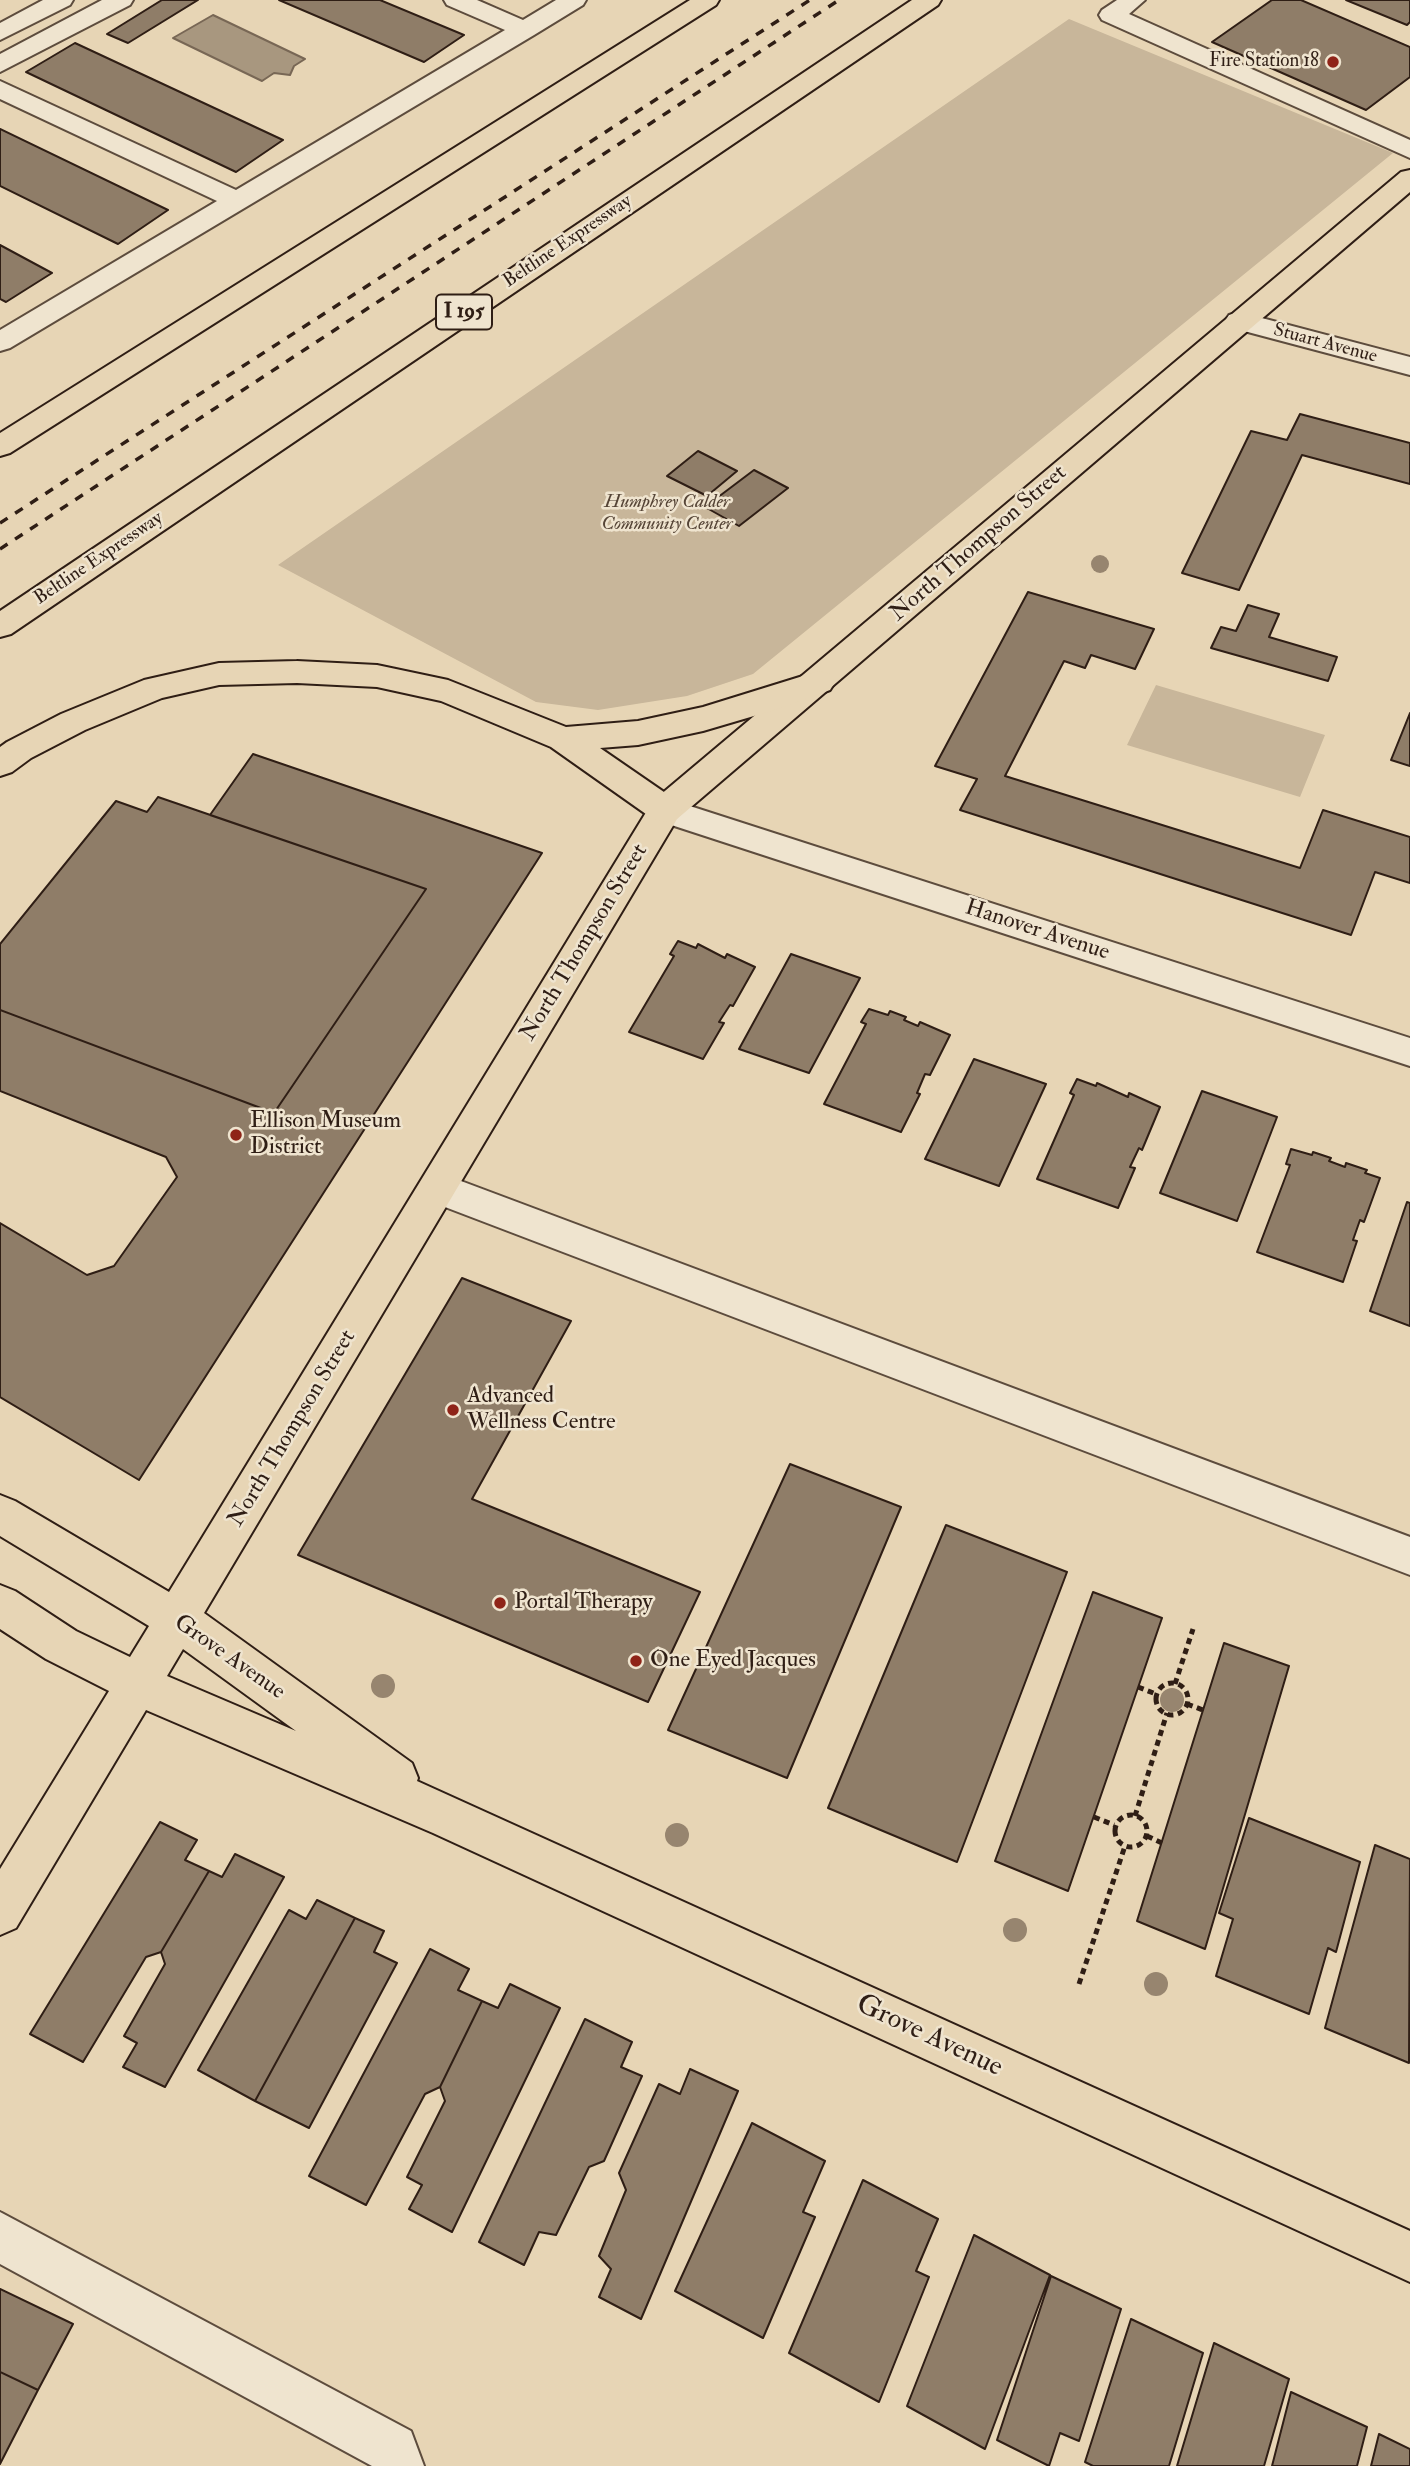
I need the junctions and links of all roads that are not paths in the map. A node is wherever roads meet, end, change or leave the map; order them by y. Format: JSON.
{"nodes":[{"id":1,"x":61,"y":0,"type":"edge"},
{"id":2,"x":121,"y":0,"type":"edge"},
{"id":3,"x":456,"y":0,"type":"edge"},
{"id":4,"x":574,"y":0,"type":"edge"},
{"id":5,"x":707,"y":0,"type":"edge"},
{"id":6,"x":929,"y":0,"type":"edge"},
{"id":7,"x":1133,"y":0,"type":"edge"},
{"id":8,"x":525,"y":30,"type":"junction"},
{"id":9,"x":0,"y":33,"type":"edge"},
{"id":10,"x":0,"y":64,"type":"edge"},
{"id":11,"x":0,"y":89,"type":"edge"},
{"id":12,"x":1410,"y":150,"type":"edge"},
{"id":13,"x":1409,"y":179,"type":"edge"},
{"id":14,"x":237,"y":201,"type":"junction"},
{"id":15,"x":1239,"y":321,"type":"junction"},
{"id":16,"x":0,"y":341,"type":"edge"},
{"id":17,"x":1410,"y":366,"type":"edge"},
{"id":18,"x":0,"y":446,"type":"edge"},
{"id":19,"x":0,"y":626,"type":"edge"},
{"id":20,"x":819,"y":682,"type":"junction"},
{"id":21,"x":563,"y":739,"type":"junction"},
{"id":22,"x":0,"y":765,"type":"edge"},
{"id":23,"x":665,"y":810,"type":"junction"},
{"id":24,"x":1410,"y":1052,"type":"edge"},
{"id":25,"x":437,"y":1188,"type":"junction"},
{"id":26,"x":0,"y":1514,"type":"edge"},
{"id":27,"x":1410,"y":1556,"type":"edge"},
{"id":28,"x":0,"y":1605,"type":"edge"},
{"id":29,"x":178,"y":1620,"type":"junction"},
{"id":30,"x":138,"y":1683,"type":"junction"},
{"id":31,"x":449,"y":1817,"type":"junction"},
{"id":32,"x":0,"y":1912,"type":"edge"},
{"id":33,"x":0,"y":2237,"type":"edge"},
{"id":34,"x":1410,"y":2257,"type":"edge"},
{"id":35,"x":398,"y":2466,"type":"edge"}],
"edges":[{"from":1,"to":9,"type":"street"},
{"from":2,"to":10,"type":"street"},
{"from":3,"to":8,"type":"street"},
{"from":4,"to":8,"type":"street"},
{"from":5,"to":18,"type":"main road"},
{"from":6,"to":19,"type":"main road","name":"Beltline Expressway","number":"I 195"},
{"from":7,"to":12,"type":"street"},
{"from":8,"to":14,"type":"street"},
{"from":11,"to":14,"type":"street"},
{"from":13,"to":15,"type":"main road","name":"North Thompson Street"},
{"from":14,"to":16,"type":"street"},
{"from":15,"to":17,"type":"street","name":"Stuart Avenue"},
{"from":15,"to":20,"type":"main road","name":"North Thompson Street"},
{"from":20,"to":21,"type":"main road"},
{"from":20,"to":23,"type":"main road","name":"North Thompson Street"},
{"from":21,"to":22,"type":"main road"},
{"from":21,"to":23,"type":"main road"},
{"from":23,"to":24,"type":"street","name":"Hanover Avenue"},
{"from":23,"to":25,"type":"main road","name":"North Thompson Street"},
{"from":25,"to":27,"type":"street"},
{"from":25,"to":29,"type":"main road","name":"North Thompson Street"},
{"from":26,"to":29,"type":"main road","name":"Grove Avenue"},
{"from":28,"to":30,"type":"main road","name":"Grove Avenue"},
{"from":29,"to":30,"type":"main road","name":"North Thompson Street"},
{"from":29,"to":31,"type":"main road","name":"Grove Avenue"},
{"from":30,"to":31,"type":"main road","name":"Grove Avenue"},
{"from":30,"to":32,"type":"main road","name":"North Thompson Street"},
{"from":31,"to":34,"type":"main road","name":"Grove Avenue"},
{"from":33,"to":35,"type":"street"}]}
